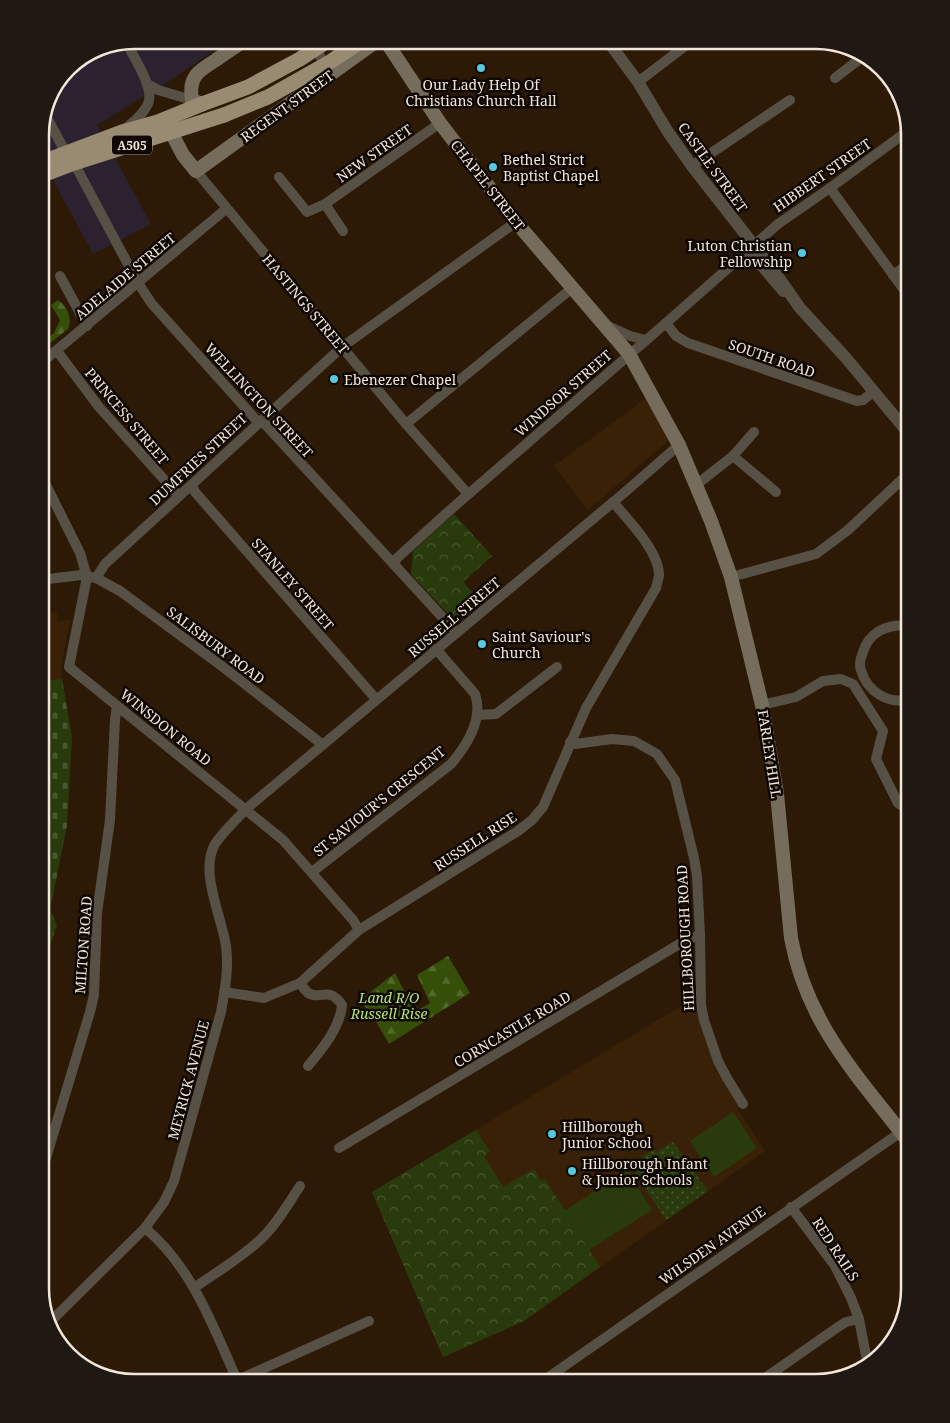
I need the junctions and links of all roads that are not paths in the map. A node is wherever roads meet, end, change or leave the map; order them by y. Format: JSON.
{"nodes":[{"id":1,"x":130,"y":49,"type":"edge"},
{"id":2,"x":222,"y":49,"type":"edge"},
{"id":3,"x":315,"y":49,"type":"edge"},
{"id":4,"x":316,"y":49,"type":"edge"},
{"id":5,"x":350,"y":49,"type":"edge"},
{"id":6,"x":376,"y":49,"type":"edge"},
{"id":7,"x":392,"y":49,"type":"edge"},
{"id":8,"x":614,"y":49,"type":"edge"},
{"id":9,"x":681,"y":49,"type":"edge"},
{"id":10,"x":859,"y":60,"type":"edge"},
{"id":11,"x":332,"y":74,"type":"junction"},
{"id":12,"x":835,"y":78,"type":"dead end"},
{"id":13,"x":638,"y":82,"type":"junction"},
{"id":14,"x":147,"y":84,"type":"junction"},
{"id":15,"x":790,"y":100,"type":"dead end"},
{"id":16,"x":197,"y":102,"type":"junction"},
{"id":17,"x":50,"y":123,"type":"edge"},
{"id":18,"x":440,"y":123,"type":"junction"},
{"id":19,"x":122,"y":132,"type":"junction"},
{"id":20,"x":171,"y":132,"type":"junction"},
{"id":21,"x":901,"y":136,"type":"edge"},
{"id":22,"x":70,"y":158,"type":"junction"},
{"id":23,"x":49,"y":162,"type":"edge"},
{"id":24,"x":692,"y":166,"type":"junction"},
{"id":25,"x":49,"y":171,"type":"edge"},
{"id":26,"x":196,"y":172,"type":"junction"},
{"id":27,"x":280,"y":177,"type":"dead end"},
{"id":28,"x":830,"y":188,"type":"junction"},
{"id":29,"x":325,"y":204,"type":"junction"},
{"id":30,"x":226,"y":209,"type":"junction"},
{"id":31,"x":516,"y":222,"type":"junction"},
{"id":32,"x":343,"y":231,"type":"dead end"},
{"id":33,"x":753,"y":245,"type":"junction"},
{"id":34,"x":740,"y":256,"type":"junction"},
{"id":35,"x":901,"y":270,"type":"edge"},
{"id":36,"x":894,"y":275,"type":"junction"},
{"id":37,"x":60,"y":276,"type":"dead end"},
{"id":38,"x":138,"y":283,"type":"junction"},
{"id":39,"x":901,"y":285,"type":"edge"},
{"id":40,"x":571,"y":288,"type":"junction"},
{"id":41,"x":800,"y":308,"type":"junction"},
{"id":42,"x":600,"y":322,"type":"junction"},
{"id":43,"x":666,"y":323,"type":"junction"},
{"id":44,"x":87,"y":326,"type":"junction"},
{"id":45,"x":646,"y":340,"type":"junction"},
{"id":46,"x":342,"y":347,"type":"junction"},
{"id":47,"x":57,"y":351,"type":"junction"},
{"id":48,"x":629,"y":354,"type":"junction"},
{"id":49,"x":49,"y":357,"type":"edge"},
{"id":50,"x":873,"y":392,"type":"junction"},
{"id":51,"x":258,"y":422,"type":"junction"},
{"id":52,"x":406,"y":424,"type":"junction"},
{"id":53,"x":901,"y":425,"type":"edge"},
{"id":54,"x":754,"y":432,"type":"dead end"},
{"id":55,"x":679,"y":444,"type":"junction"},
{"id":56,"x":734,"y":456,"type":"junction"},
{"id":57,"x":901,"y":480,"type":"edge"},
{"id":58,"x":192,"y":485,"type":"junction"},
{"id":59,"x":696,"y":485,"type":"junction"},
{"id":60,"x":49,"y":491,"type":"edge"},
{"id":61,"x":776,"y":492,"type":"dead end"},
{"id":62,"x":468,"y":494,"type":"junction"},
{"id":63,"x":178,"y":496,"type":"junction"},
{"id":64,"x":613,"y":502,"type":"junction"},
{"id":65,"x":395,"y":564,"type":"junction"},
{"id":66,"x":92,"y":577,"type":"junction"},
{"id":67,"x":731,"y":577,"type":"junction"},
{"id":68,"x":49,"y":579,"type":"edge"},
{"id":69,"x":901,"y":626,"type":"edge"},
{"id":70,"x":456,"y":632,"type":"junction"},
{"id":71,"x":436,"y":649,"type":"junction"},
{"id":72,"x":557,"y":666,"type":"dead end"},
{"id":73,"x":376,"y":699,"type":"junction"},
{"id":74,"x":901,"y":700,"type":"edge"},
{"id":75,"x":762,"y":705,"type":"junction"},
{"id":76,"x":117,"y":706,"type":"junction"},
{"id":77,"x":478,"y":715,"type":"junction"},
{"id":78,"x":570,"y":742,"type":"junction"},
{"id":79,"x":323,"y":744,"type":"junction"},
{"id":80,"x":901,"y":805,"type":"edge"},
{"id":81,"x":246,"y":809,"type":"junction"},
{"id":82,"x":312,"y":872,"type":"junction"},
{"id":83,"x":359,"y":930,"type":"junction"},
{"id":84,"x":700,"y":935,"type":"junction"},
{"id":85,"x":300,"y":983,"type":"junction"},
{"id":86,"x":224,"y":992,"type":"junction"},
{"id":87,"x":308,"y":1066,"type":"dead end"},
{"id":88,"x":743,"y":1104,"type":"dead end"},
{"id":89,"x":901,"y":1132,"type":"joint"},
{"id":90,"x":49,"y":1148,"type":"edge"},
{"id":91,"x":339,"y":1148,"type":"dead end"},
{"id":92,"x":300,"y":1186,"type":"dead end"},
{"id":93,"x":791,"y":1207,"type":"junction"},
{"id":94,"x":145,"y":1228,"type":"junction"},
{"id":95,"x":195,"y":1287,"type":"junction"},
{"id":96,"x":54,"y":1318,"type":"edge"},
{"id":97,"x":859,"y":1319,"type":"junction"},
{"id":98,"x":368,"y":1322,"type":"dead end"},
{"id":99,"x":866,"y":1358,"type":"edge"},
{"id":100,"x":231,"y":1374,"type":"edge"},
{"id":101,"x":250,"y":1374,"type":"edge"},
{"id":102,"x":553,"y":1374,"type":"edge"},
{"id":103,"x":771,"y":1374,"type":"edge"}],
"edges":[{"from":1,"to":14,"type":"street"},
{"from":2,"to":16,"type":"main road"},
{"from":3,"to":16,"type":"highway","number":"A505","bridge":true},
{"from":4,"to":11,"type":"street"},
{"from":5,"to":20,"type":"highway","number":"A505","bridge":true},
{"from":6,"to":11,"type":"main road","name":"REGENT STREET"},
{"from":7,"to":18,"type":"main road","name":"CHAPEL STREET"},
{"from":8,"to":13,"type":"street","name":"CASTLE STREET"},
{"from":9,"to":13,"type":"street"},
{"from":10,"to":12,"type":"street"},
{"from":11,"to":26,"type":"main road","name":"REGENT STREET"},
{"from":13,"to":24,"type":"street","name":"CASTLE STREET"},
{"from":14,"to":16,"type":"street"},
{"from":14,"to":19,"type":"street"},
{"from":15,"to":24,"type":"street"},
{"from":16,"to":19,"type":"highway","number":"A505"},
{"from":17,"to":22,"type":"street","name":"WELLINGTON STREET"},
{"from":18,"to":29,"type":"street","name":"NEW STREET"},
{"from":18,"to":31,"type":"main road","name":"CHAPEL STREET"},
{"from":19,"to":22,"type":"highway","number":"A505"},
{"from":20,"to":22,"type":"highway","number":"A505"},
{"from":20,"to":26,"type":"main road","name":"HASTINGS STREET"},
{"from":21,"to":28,"type":"street","name":"HIBBERT STREET"},
{"from":22,"to":23,"type":"highway","number":"A505"},
{"from":22,"to":25,"type":"highway","number":"A505"},
{"from":22,"to":38,"type":"street","name":"WELLINGTON STREET"},
{"from":24,"to":33,"type":"street","name":"CASTLE STREET"},
{"from":26,"to":30,"type":"street","name":"HASTINGS STREET"},
{"from":27,"to":29,"type":"street"},
{"from":28,"to":33,"type":"street","name":"HIBBERT STREET"},
{"from":28,"to":36,"type":"street"},
{"from":29,"to":32,"type":"street"},
{"from":30,"to":38,"type":"street","name":"ADELAIDE STREET"},
{"from":30,"to":46,"type":"street","name":"HASTINGS STREET"},
{"from":31,"to":40,"type":"main road","name":"CHAPEL STREET"},
{"from":31,"to":46,"type":"street","name":"DUMFRIES STREET"},
{"from":33,"to":34,"type":"street","name":"WINDSOR STREET"},
{"from":33,"to":41,"type":"street","name":"CASTLE STREET"},
{"from":34,"to":41,"type":"street","name":"CASTLE STREET"},
{"from":34,"to":43,"type":"street","name":"WINDSOR STREET"},
{"from":35,"to":36,"type":"street"},
{"from":36,"to":39,"type":"street"},
{"from":37,"to":44,"type":"street"},
{"from":38,"to":44,"type":"street","name":"ADELAIDE STREET"},
{"from":38,"to":51,"type":"street","name":"WELLINGTON STREET"},
{"from":40,"to":42,"type":"main road","name":"CHAPEL STREET"},
{"from":40,"to":52,"type":"street"},
{"from":41,"to":50,"type":"street","name":"CASTLE STREET"},
{"from":42,"to":45,"type":"street","name":"CHAPEL STREET"},
{"from":42,"to":48,"type":"main road","name":"CHAPEL STREET"},
{"from":43,"to":45,"type":"street","name":"WINDSOR STREET"},
{"from":43,"to":50,"type":"street","name":"SOUTH ROAD"},
{"from":44,"to":47,"type":"street","name":"ADELAIDE STREET"},
{"from":45,"to":48,"type":"street","name":"WINDSOR STREET"},
{"from":46,"to":51,"type":"street","name":"DUMFRIES STREET"},
{"from":46,"to":52,"type":"street","name":"HASTINGS STREET"},
{"from":47,"to":49,"type":"street","name":"ADELAIDE STREET"},
{"from":47,"to":63,"type":"street","name":"PRINCESS STREET"},
{"from":48,"to":55,"type":"main road","name":"FARLEY HILL"},
{"from":48,"to":62,"type":"street","name":"WINDSOR STREET"},
{"from":50,"to":53,"type":"street","name":"CASTLE STREET"},
{"from":51,"to":58,"type":"street","name":"DUMFRIES STREET"},
{"from":51,"to":65,"type":"street","name":"WELLINGTON STREET"},
{"from":52,"to":62,"type":"street","name":"HASTINGS STREET"},
{"from":54,"to":56,"type":"street"},
{"from":55,"to":59,"type":"main road","name":"FARLEY HILL"},
{"from":55,"to":64,"type":"street","name":"RUSSELL STREET"},
{"from":56,"to":59,"type":"street"},
{"from":56,"to":61,"type":"street"},
{"from":57,"to":67,"type":"street"},
{"from":58,"to":63,"type":"street","name":"DUMFRIES STREET"},
{"from":58,"to":73,"type":"street","name":"STANLEY STREET"},
{"from":59,"to":67,"type":"main road","name":"FARLEY HILL"},
{"from":60,"to":66,"type":"street"},
{"from":62,"to":65,"type":"street","name":"WINDSOR STREET"},
{"from":63,"to":66,"type":"street","name":"DUMFRIES STREET"},
{"from":64,"to":70,"type":"street","name":"RUSSELL STREET"},
{"from":64,"to":78,"type":"street","name":"RUSSELL RISE"},
{"from":65,"to":70,"type":"street","name":"WELLINGTON STREET"},
{"from":66,"to":68,"type":"street"},
{"from":66,"to":76,"type":"street","name":"WINSDON ROAD"},
{"from":66,"to":79,"type":"street","name":"SALISBURY ROAD"},
{"from":67,"to":75,"type":"main road","name":"FARLEY HILL"},
{"from":69,"to":74,"type":"street"},
{"from":70,"to":71,"type":"street","name":"RUSSELL STREET"},
{"from":71,"to":73,"type":"street","name":"RUSSELL STREET"},
{"from":71,"to":77,"type":"street"},
{"from":72,"to":77,"type":"street"},
{"from":73,"to":79,"type":"street","name":"RUSSELL STREET"},
{"from":75,"to":80,"type":"street"},
{"from":75,"to":89,"type":"main road","name":"FARLEY HILL"},
{"from":76,"to":81,"type":"street","name":"WINSDON ROAD"},
{"from":76,"to":90,"type":"street","name":"MILTON ROAD"},
{"from":77,"to":82,"type":"street","name":"ST SAVIOUR'S CRESCENT"},
{"from":78,"to":83,"type":"street","name":"RUSSELL RISE"},
{"from":78,"to":84,"type":"street","name":"HILLBOROUGH ROAD"},
{"from":79,"to":81,"type":"street","name":"RUSSELL STREET"},
{"from":81,"to":82,"type":"street","name":"WINSDON ROAD"},
{"from":81,"to":86,"type":"street","name":"MEYRICK AVENUE"},
{"from":82,"to":83,"type":"street","name":"WINSDON ROAD"},
{"from":83,"to":85,"type":"street","name":"RUSSELL RISE"},
{"from":84,"to":88,"type":"street","name":"HILLBOROUGH ROAD"},
{"from":84,"to":91,"type":"street","name":"CORNCASTLE ROAD"},
{"from":85,"to":86,"type":"street","name":"RUSSELL RISE"},
{"from":85,"to":87,"type":"street"},
{"from":86,"to":94,"type":"street","name":"MEYRICK AVENUE"},
{"from":89,"to":93,"type":"street","name":"WILSDEN AVENUE"},
{"from":92,"to":95,"type":"street"},
{"from":93,"to":97,"type":"street","name":"RED RAILS"},
{"from":93,"to":102,"type":"street","name":"WILSDEN AVENUE"},
{"from":94,"to":95,"type":"street"},
{"from":94,"to":96,"type":"street","name":"MEYRICK AVENUE"},
{"from":95,"to":100,"type":"street"},
{"from":97,"to":99,"type":"street","name":"RED RAILS"},
{"from":97,"to":103,"type":"street"},
{"from":98,"to":101,"type":"street"}]}
